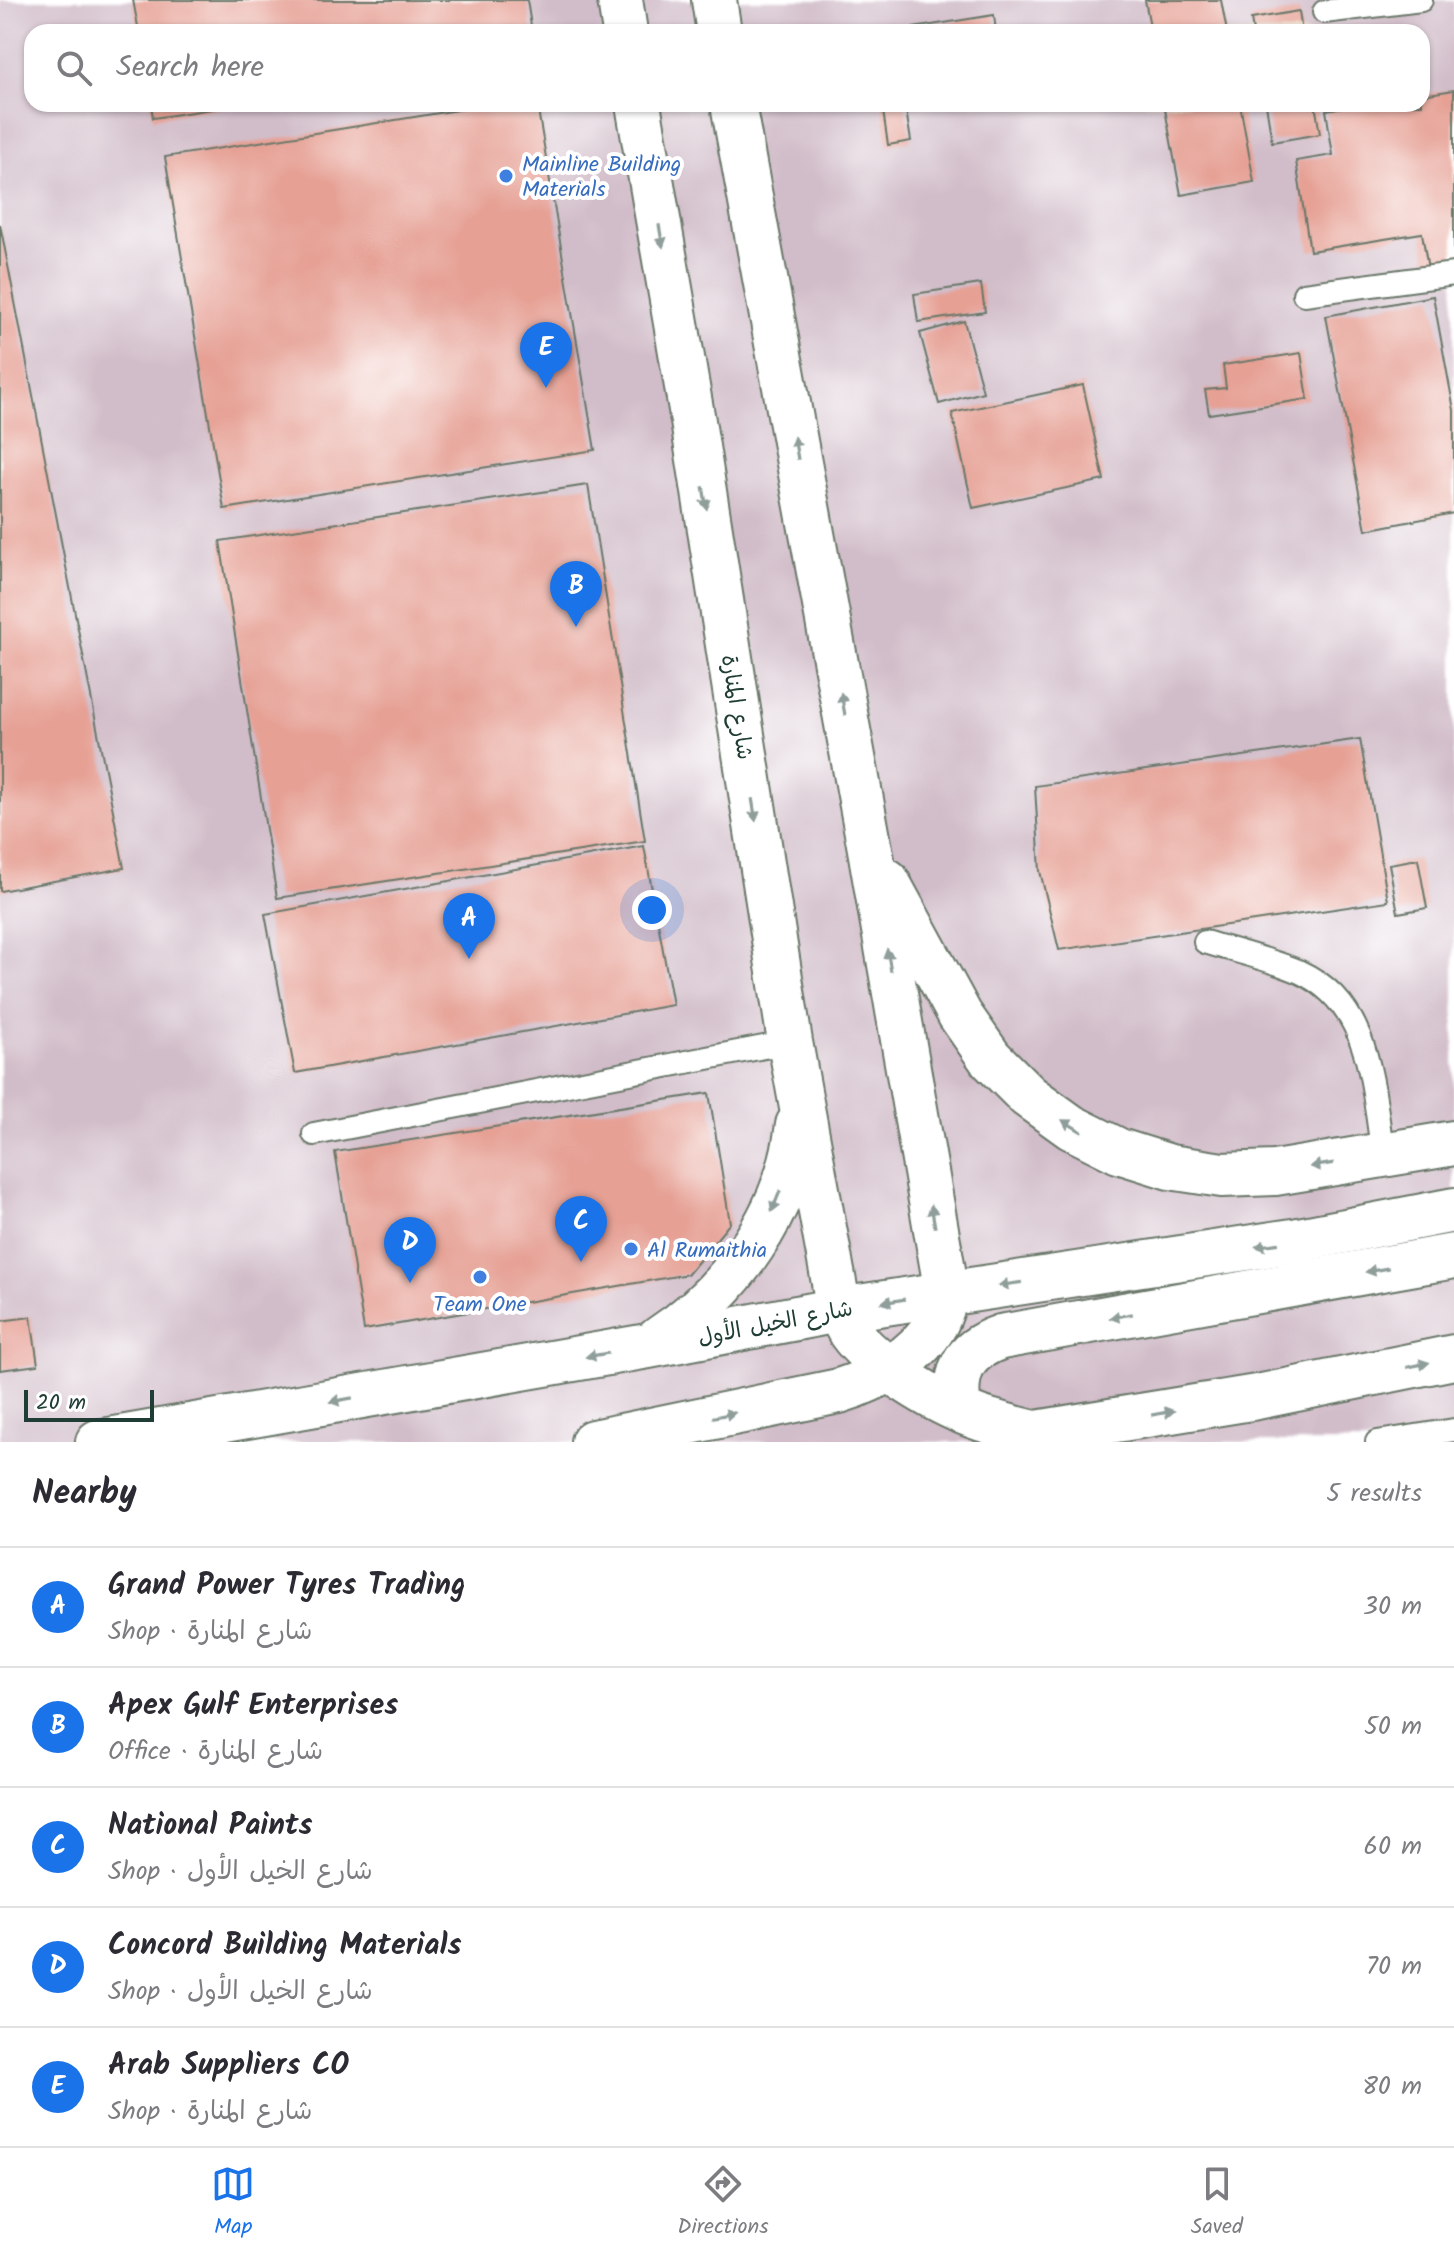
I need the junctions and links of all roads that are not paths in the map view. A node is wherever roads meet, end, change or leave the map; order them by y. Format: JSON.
{"nodes":[{"id":1,"x":620,"y":0,"type":"edge"},
{"id":2,"x":714,"y":0,"type":"edge"},
{"id":3,"x":1421,"y":0,"type":"edge"},
{"id":4,"x":1324,"y":12,"type":"dead end"},
{"id":5,"x":624,"y":24,"type":"edge"},
{"id":6,"x":718,"y":24,"type":"edge"},
{"id":7,"x":639,"y":112,"type":"edge"},
{"id":8,"x":734,"y":112,"type":"edge"},
{"id":9,"x":1454,"y":274,"type":"edge"},
{"id":10,"x":1304,"y":294,"type":"dead end"},
{"id":11,"x":870,"y":849,"type":"junction"},
{"id":12,"x":1205,"y":942,"type":"dead end"},
{"id":13,"x":790,"y":1042,"type":"junction"},
{"id":14,"x":801,"y":1099,"type":"junction"},
{"id":15,"x":314,"y":1134,"type":"dead end"},
{"id":16,"x":1454,"y":1143,"type":"edge"},
{"id":17,"x":1383,"y":1155,"type":"junction"},
{"id":18,"x":1454,"y":1210,"type":"edge"},
{"id":19,"x":1454,"y":1256,"type":"edge"},
{"id":20,"x":947,"y":1293,"type":"junction"},
{"id":21,"x":839,"y":1310,"type":"junction"},
{"id":22,"x":648,"y":1346,"type":"junction"},
{"id":23,"x":1454,"y":1357,"type":"edge"},
{"id":24,"x":889,"y":1369,"type":"junction"},
{"id":25,"x":967,"y":1426,"type":"edge"},
{"id":26,"x":1454,"y":1430,"type":"edge"},
{"id":27,"x":98,"y":1442,"type":"edge"},
{"id":28,"x":593,"y":1442,"type":"edge"},
{"id":29,"x":1377,"y":1442,"type":"edge"}],
"edges":[{"from":1,"to":5,"type":"main road"},
{"from":2,"to":6,"type":"main road"},
{"from":3,"to":4,"type":"lane"},
{"from":7,"to":13,"type":"main road","name":"شارع المنارة","one_way":true},
{"from":11,"to":8,"type":"main road","one_way":true},
{"from":9,"to":10,"type":"lane"},
{"from":17,"to":11,"type":"main road","one_way":true},
{"from":20,"to":11,"type":"main road","one_way":true},
{"from":12,"to":17,"type":"lane"},
{"from":13,"to":14,"type":"main road","name":"شارع المنارة"},
{"from":13,"to":15,"type":"lane"},
{"from":14,"to":21,"type":"main road","name":"شارع المنارة"},
{"from":14,"to":22,"type":"main road","one_way":true},
{"from":16,"to":17,"type":"main road"},
{"from":18,"to":20,"type":"main road","name":"شارع الخيل الأول","one_way":true},
{"from":19,"to":25,"type":"main road","one_way":true},
{"from":20,"to":21,"type":"main road","name":"شارع الخيل الأول","one_way":true},
{"from":20,"to":24,"type":"main road"},
{"from":21,"to":22,"type":"main road","name":"شارع الخيل الأول"},
{"from":21,"to":24,"type":"main road"},
{"from":22,"to":27,"type":"main road","name":"شارع الخيل الأول","one_way":true},
{"from":25,"to":23,"type":"main road","one_way":true},
{"from":24,"to":25,"type":"main road"},
{"from":28,"to":24,"type":"main road","one_way":true},
{"from":26,"to":29,"type":"lane"}]}
